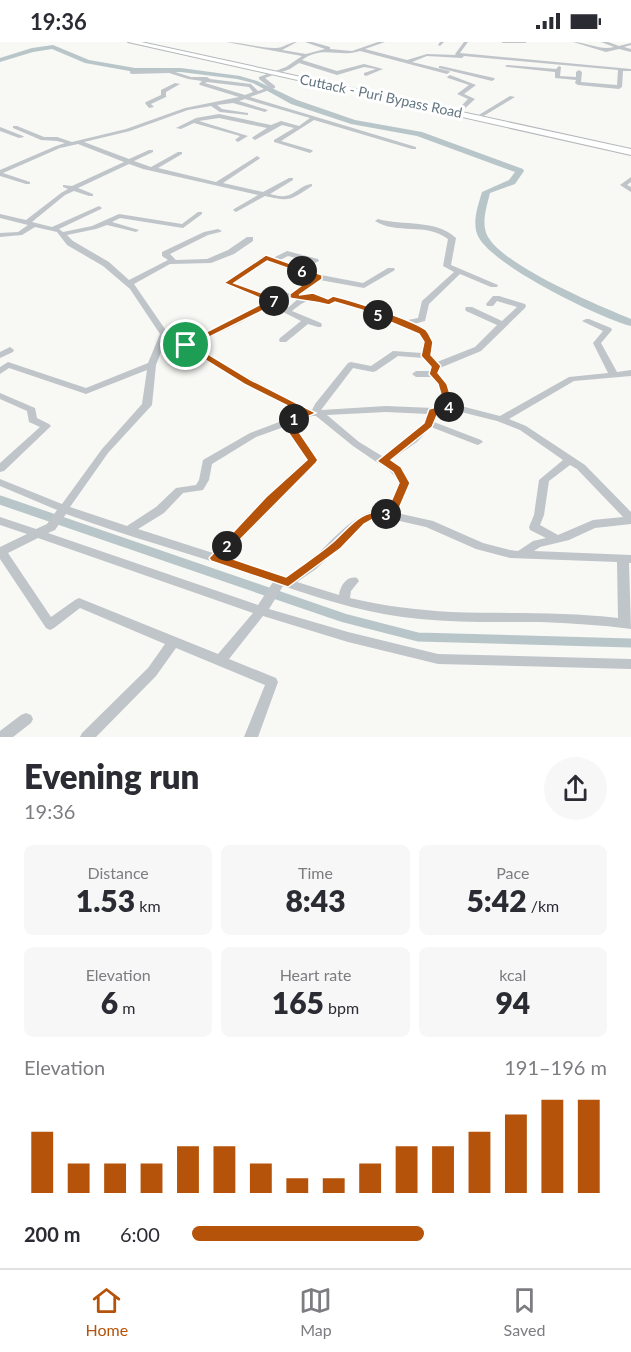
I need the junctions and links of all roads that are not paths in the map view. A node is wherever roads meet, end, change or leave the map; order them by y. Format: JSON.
{"nodes":[{"id":1,"x":131,"y":42,"type":"edge"},
{"id":2,"x":141,"y":42,"type":"edge"},
{"id":3,"x":228,"y":42,"type":"edge"},
{"id":4,"x":257,"y":42,"type":"edge"},
{"id":5,"x":274,"y":42,"type":"edge"},
{"id":6,"x":296,"y":42,"type":"edge"},
{"id":7,"x":307,"y":42,"type":"edge"},
{"id":8,"x":378,"y":42,"type":"edge"},
{"id":9,"x":466,"y":42,"type":"edge"},
{"id":10,"x":503,"y":42,"type":"edge"},
{"id":11,"x":525,"y":42,"type":"edge"},
{"id":12,"x":575,"y":42,"type":"edge"},
{"id":13,"x":603,"y":42,"type":"edge"},
{"id":14,"x":631,"y":44,"type":"edge"},
{"id":15,"x":252,"y":46,"type":"junction"},
{"id":16,"x":264,"y":47,"type":"junction"},
{"id":17,"x":619,"y":47,"type":"junction"},
{"id":18,"x":280,"y":49,"type":"junction"},
{"id":19,"x":331,"y":49,"type":"junction"},
{"id":20,"x":361,"y":50,"type":"junction"},
{"id":21,"x":631,"y":51,"type":"edge"},
{"id":22,"x":526,"y":53,"type":"dead end"},
{"id":23,"x":306,"y":55,"type":"junction"},
{"id":24,"x":471,"y":56,"type":"junction"},
{"id":25,"x":299,"y":60,"type":"junction"},
{"id":26,"x":433,"y":61,"type":"dead end"},
{"id":27,"x":522,"y":61,"type":"junction"},
{"id":28,"x":406,"y":62,"type":"junction"},
{"id":29,"x":560,"y":64,"type":"junction"},
{"id":30,"x":422,"y":66,"type":"junction"},
{"id":31,"x":507,"y":66,"type":"dead end"},
{"id":32,"x":519,"y":67,"type":"junction"},
{"id":33,"x":430,"y":68,"type":"junction"},
{"id":34,"x":621,"y":69,"type":"junction"},
{"id":35,"x":631,"y":70,"type":"edge"},
{"id":36,"x":558,"y":71,"type":"junction"},
{"id":37,"x":132,"y":72,"type":"dead end"},
{"id":38,"x":276,"y":72,"type":"junction"},
{"id":39,"x":579,"y":72,"type":"dead end"},
{"id":40,"x":366,"y":74,"type":"dead end"},
{"id":41,"x":601,"y":76,"type":"dead end"},
{"id":42,"x":515,"y":77,"type":"dead end"},
{"id":43,"x":492,"y":79,"type":"dead end"},
{"id":44,"x":578,"y":79,"type":"junction"},
{"id":45,"x":207,"y":80,"type":"junction"},
{"id":46,"x":177,"y":84,"type":"dead end"},
{"id":47,"x":599,"y":86,"type":"junction"},
{"id":48,"x":259,"y":93,"type":"junction"},
{"id":49,"x":246,"y":97,"type":"junction"},
{"id":50,"x":512,"y":97,"type":"dead end"},
{"id":51,"x":233,"y":101,"type":"junction"},
{"id":52,"x":213,"y":105,"type":"junction"},
{"id":53,"x":151,"y":106,"type":"dead end"},
{"id":54,"x":189,"y":109,"type":"junction"},
{"id":55,"x":265,"y":110,"type":"dead end"},
{"id":56,"x":459,"y":111,"type":"junction"},
{"id":57,"x":246,"y":114,"type":"dead end"},
{"id":58,"x":480,"y":116,"type":"junction"},
{"id":59,"x":313,"y":118,"type":"junction"},
{"id":60,"x":197,"y":120,"type":"junction"},
{"id":61,"x":0,"y":126,"type":"edge"},
{"id":62,"x":15,"y":127,"type":"dead end"},
{"id":63,"x":272,"y":127,"type":"junction"},
{"id":64,"x":297,"y":127,"type":"junction"},
{"id":65,"x":179,"y":128,"type":"dead end"},
{"id":66,"x":31,"y":134,"type":"junction"},
{"id":67,"x":21,"y":137,"type":"junction"},
{"id":68,"x":255,"y":138,"type":"dead end"},
{"id":69,"x":13,"y":140,"type":"dead end"},
{"id":70,"x":238,"y":140,"type":"dead end"},
{"id":71,"x":75,"y":142,"type":"junction"},
{"id":72,"x":414,"y":148,"type":"dead end"},
{"id":73,"x":151,"y":151,"type":"dead end"},
{"id":74,"x":631,"y":151,"type":"edge"},
{"id":75,"x":310,"y":152,"type":"dead end"},
{"id":76,"x":180,"y":153,"type":"dead end"},
{"id":77,"x":257,"y":158,"type":"dead end"},
{"id":78,"x":129,"y":162,"type":"junction"},
{"id":79,"x":152,"y":169,"type":"junction"},
{"id":80,"x":0,"y":173,"type":"edge"},
{"id":81,"x":291,"y":179,"type":"dead end"},
{"id":82,"x":631,"y":179,"type":"edge"},
{"id":83,"x":28,"y":183,"type":"dead end"},
{"id":84,"x":217,"y":184,"type":"junction"},
{"id":85,"x":310,"y":185,"type":"dead end"},
{"id":86,"x":65,"y":186,"type":"dead end"},
{"id":87,"x":73,"y":189,"type":"junction"},
{"id":88,"x":630,"y":190,"type":"edge"},
{"id":89,"x":92,"y":195,"type":"dead end"},
{"id":90,"x":266,"y":195,"type":"junction"},
{"id":91,"x":99,"y":208,"type":"dead end"},
{"id":92,"x":236,"y":210,"type":"dead end"},
{"id":93,"x":200,"y":213,"type":"dead end"},
{"id":94,"x":0,"y":216,"type":"edge"},
{"id":95,"x":378,"y":221,"type":"dead end"},
{"id":96,"x":105,"y":222,"type":"junction"},
{"id":97,"x":31,"y":224,"type":"junction"},
{"id":98,"x":53,"y":229,"type":"junction"},
{"id":99,"x":136,"y":230,"type":"dead end"},
{"id":100,"x":218,"y":231,"type":"dead end"},
{"id":101,"x":62,"y":234,"type":"junction"},
{"id":102,"x":0,"y":235,"type":"edge"},
{"id":103,"x":250,"y":239,"type":"dead end"},
{"id":104,"x":174,"y":260,"type":"junction"},
{"id":105,"x":274,"y":261,"type":"junction"},
{"id":106,"x":315,"y":261,"type":"dead end"},
{"id":107,"x":391,"y":270,"type":"dead end"},
{"id":108,"x":459,"y":271,"type":"junction"},
{"id":109,"x":319,"y":277,"type":"junction"},
{"id":110,"x":129,"y":283,"type":"junction"},
{"id":111,"x":494,"y":285,"type":"dead end"},
{"id":112,"x":293,"y":296,"type":"junction"},
{"id":113,"x":302,"y":298,"type":"junction"},
{"id":114,"x":274,"y":301,"type":"junction"},
{"id":115,"x":490,"y":304,"type":"dead end"},
{"id":116,"x":469,"y":309,"type":"dead end"},
{"id":117,"x":307,"y":320,"type":"junction"},
{"id":118,"x":586,"y":321,"type":"dead end"},
{"id":119,"x":406,"y":324,"type":"junction"},
{"id":120,"x":318,"y":325,"type":"dead end"},
{"id":121,"x":503,"y":325,"type":"junction"},
{"id":122,"x":164,"y":333,"type":"junction"},
{"id":123,"x":283,"y":340,"type":"dead end"},
{"id":124,"x":186,"y":345,"type":"junction"},
{"id":125,"x":10,"y":350,"type":"dead end"},
{"id":126,"x":0,"y":355,"type":"edge"},
{"id":127,"x":426,"y":356,"type":"junction"},
{"id":128,"x":152,"y":365,"type":"junction"},
{"id":129,"x":435,"y":370,"type":"junction"},
{"id":130,"x":0,"y":371,"type":"edge"},
{"id":131,"x":631,"y":373,"type":"edge"},
{"id":132,"x":416,"y":374,"type":"dead end"},
{"id":133,"x":614,"y":375,"type":"junction"},
{"id":134,"x":0,"y":396,"type":"edge"},
{"id":135,"x":449,"y":407,"type":"junction"},
{"id":136,"x":433,"y":411,"type":"junction"},
{"id":137,"x":315,"y":413,"type":"junction"},
{"id":138,"x":501,"y":420,"type":"junction"},
{"id":139,"x":286,"y":422,"type":"junction"},
{"id":140,"x":429,"y":423,"type":"junction"},
{"id":141,"x":478,"y":442,"type":"dead end"},
{"id":142,"x":382,"y":461,"type":"junction"},
{"id":143,"x":573,"y":461,"type":"junction"},
{"id":144,"x":0,"y":469,"type":"edge"},
{"id":145,"x":0,"y":482,"type":"edge"},
{"id":146,"x":63,"y":513,"type":"junction"},
{"id":147,"x":391,"y":515,"type":"junction"},
{"id":148,"x":631,"y":520,"type":"edge"},
{"id":149,"x":0,"y":521,"type":"edge"},
{"id":150,"x":47,"y":530,"type":"junction"},
{"id":151,"x":128,"y":531,"type":"junction"},
{"id":152,"x":556,"y":539,"type":"junction"},
{"id":153,"x":1,"y":552,"type":"edge"},
{"id":154,"x":520,"y":555,"type":"junction"},
{"id":155,"x":215,"y":558,"type":"junction"},
{"id":156,"x":627,"y":559,"type":"edge"},
{"id":157,"x":285,"y":581,"type":"junction"},
{"id":158,"x":353,"y":581,"type":"dead end"},
{"id":159,"x":344,"y":600,"type":"junction"},
{"id":160,"x":268,"y":601,"type":"junction"},
{"id":161,"x":628,"y":623,"type":"edge"},
{"id":162,"x":172,"y":642,"type":"junction"},
{"id":163,"x":219,"y":661,"type":"junction"},
{"id":164,"x":631,"y":664,"type":"edge"},
{"id":165,"x":26,"y":719,"type":"dead end"},
{"id":166,"x":3,"y":737,"type":"edge"},
{"id":167,"x":87,"y":737,"type":"edge"},
{"id":168,"x":249,"y":737,"type":"edge"}],
"edges":[{"from":1,"to":38,"type":"highway","name":"Cuttack - Puri Bypass Road"},
{"from":2,"to":38,"type":"highway","name":"Cuttack - Puri Bypass Road"},
{"from":3,"to":15,"type":"street"},
{"from":4,"to":15,"type":"street"},
{"from":5,"to":16,"type":"street"},
{"from":6,"to":18,"type":"street"},
{"from":7,"to":19,"type":"street"},
{"from":8,"to":20,"type":"street"},
{"from":9,"to":24,"type":"street"},
{"from":10,"to":11,"type":"street"},
{"from":12,"to":17,"type":"street"},
{"from":13,"to":17,"type":"street"},
{"from":14,"to":17,"type":"street"},
{"from":15,"to":16,"type":"street"},
{"from":16,"to":18,"type":"street"},
{"from":17,"to":21,"type":"street"},
{"from":18,"to":23,"type":"street"},
{"from":19,"to":20,"type":"street"},
{"from":19,"to":23,"type":"street"},
{"from":20,"to":28,"type":"street"},
{"from":22,"to":27,"type":"street"},
{"from":23,"to":25,"type":"street"},
{"from":24,"to":27,"type":"street"},
{"from":24,"to":28,"type":"street"},
{"from":25,"to":38,"type":"street"},
{"from":25,"to":40,"type":"street"},
{"from":26,"to":30,"type":"street"},
{"from":27,"to":29,"type":"street"},
{"from":28,"to":30,"type":"street"},
{"from":29,"to":34,"type":"street"},
{"from":29,"to":36,"type":"street"},
{"from":30,"to":33,"type":"street"},
{"from":31,"to":32,"type":"street"},
{"from":32,"to":36,"type":"street"},
{"from":32,"to":42,"type":"street"},
{"from":33,"to":43,"type":"street"},
{"from":33,"to":56,"type":"street"},
{"from":34,"to":35,"type":"street"},
{"from":34,"to":47,"type":"street"},
{"from":36,"to":44,"type":"street"},
{"from":37,"to":45,"type":"street"},
{"from":38,"to":48,"type":"street"},
{"from":38,"to":56,"type":"highway","name":"Cuttack - Puri Bypass Road"},
{"from":38,"to":74,"type":"highway","name":"Cuttack - Puri Bypass Road"},
{"from":39,"to":44,"type":"street"},
{"from":41,"to":47,"type":"street"},
{"from":44,"to":47,"type":"street"},
{"from":45,"to":48,"type":"street"},
{"from":45,"to":49,"type":"street"},
{"from":46,"to":53,"type":"street"},
{"from":48,"to":49,"type":"street"},
{"from":49,"to":51,"type":"street"},
{"from":49,"to":59,"type":"street"},
{"from":50,"to":58,"type":"street"},
{"from":51,"to":52,"type":"street"},
{"from":51,"to":55,"type":"street"},
{"from":52,"to":54,"type":"street"},
{"from":52,"to":57,"type":"street"},
{"from":54,"to":60,"type":"street"},
{"from":54,"to":71,"type":"street"},
{"from":56,"to":58,"type":"highway","name":"Cuttack - Puri Bypass Road"},
{"from":58,"to":74,"type":"highway","name":"Cuttack - Puri Bypass Road"},
{"from":59,"to":64,"type":"street"},
{"from":59,"to":72,"type":"street"},
{"from":60,"to":63,"type":"street"},
{"from":60,"to":65,"type":"street"},
{"from":60,"to":70,"type":"street"},
{"from":61,"to":67,"type":"street"},
{"from":62,"to":66,"type":"street"},
{"from":63,"to":64,"type":"street"},
{"from":63,"to":68,"type":"street"},
{"from":64,"to":75,"type":"street"},
{"from":66,"to":67,"type":"street"},
{"from":66,"to":71,"type":"street"},
{"from":67,"to":69,"type":"street"},
{"from":71,"to":78,"type":"street"},
{"from":71,"to":80,"type":"street"},
{"from":73,"to":78,"type":"street"},
{"from":76,"to":79,"type":"street"},
{"from":77,"to":84,"type":"street"},
{"from":78,"to":79,"type":"street"},
{"from":78,"to":87,"type":"street"},
{"from":79,"to":84,"type":"street"},
{"from":80,"to":83,"type":"street"},
{"from":81,"to":90,"type":"street"},
{"from":82,"to":88,"type":"street"},
{"from":84,"to":90,"type":"street"},
{"from":85,"to":90,"type":"street"},
{"from":86,"to":87,"type":"street"},
{"from":87,"to":89,"type":"street"},
{"from":87,"to":97,"type":"street"},
{"from":90,"to":92,"type":"street"},
{"from":91,"to":98,"type":"street"},
{"from":93,"to":96,"type":"street"},
{"from":94,"to":97,"type":"street"},
{"from":95,"to":108,"type":"street"},
{"from":96,"to":99,"type":"street"},
{"from":96,"to":101,"type":"street"},
{"from":97,"to":98,"type":"street"},
{"from":97,"to":102,"type":"street"},
{"from":98,"to":101,"type":"street"},
{"from":100,"to":104,"type":"street"},
{"from":101,"to":110,"type":"street"},
{"from":103,"to":104,"type":"street"},
{"from":104,"to":110,"type":"street"},
{"from":105,"to":106,"type":"street"},
{"from":105,"to":109,"type":"street"},
{"from":105,"to":114,"type":"street"},
{"from":107,"to":109,"type":"street"},
{"from":108,"to":111,"type":"street"},
{"from":108,"to":119,"type":"street"},
{"from":109,"to":112,"type":"street"},
{"from":110,"to":122,"type":"street"},
{"from":112,"to":113,"type":"street"},
{"from":112,"to":114,"type":"street"},
{"from":113,"to":117,"type":"street"},
{"from":113,"to":119,"type":"street"},
{"from":114,"to":124,"type":"street"},
{"from":115,"to":121,"type":"street"},
{"from":116,"to":121,"type":"street"},
{"from":117,"to":120,"type":"street"},
{"from":117,"to":123,"type":"street"},
{"from":118,"to":133,"type":"street"},
{"from":119,"to":127,"type":"street"},
{"from":121,"to":129,"type":"street"},
{"from":122,"to":124,"type":"street"},
{"from":122,"to":128,"type":"street"},
{"from":124,"to":137,"type":"street"},
{"from":125,"to":126,"type":"street"},
{"from":127,"to":129,"type":"street"},
{"from":127,"to":137,"type":"street"},
{"from":128,"to":130,"type":"street"},
{"from":128,"to":146,"type":"street"},
{"from":129,"to":132,"type":"street"},
{"from":129,"to":135,"type":"street"},
{"from":131,"to":133,"type":"street"},
{"from":133,"to":138,"type":"street"},
{"from":134,"to":144,"type":"street"},
{"from":135,"to":136,"type":"street"},
{"from":135,"to":138,"type":"street"},
{"from":136,"to":137,"type":"street"},
{"from":136,"to":140,"type":"street"},
{"from":137,"to":139,"type":"street"},
{"from":137,"to":142,"type":"street"},
{"from":138,"to":143,"type":"street"},
{"from":139,"to":151,"type":"street"},
{"from":139,"to":155,"type":"street"},
{"from":140,"to":141,"type":"street"},
{"from":140,"to":142,"type":"street"},
{"from":142,"to":147,"type":"street"},
{"from":143,"to":148,"type":"street"},
{"from":143,"to":152,"type":"street"},
{"from":145,"to":146,"type":"street"},
{"from":146,"to":150,"type":"street"},
{"from":146,"to":151,"type":"street"},
{"from":147,"to":154,"type":"street"},
{"from":147,"to":157,"type":"street"},
{"from":148,"to":152,"type":"street"},
{"from":149,"to":150,"type":"street"},
{"from":150,"to":153,"type":"street"},
{"from":150,"to":160,"type":"street"},
{"from":151,"to":155,"type":"street"},
{"from":152,"to":154,"type":"street"},
{"from":153,"to":162,"type":"street"},
{"from":154,"to":156,"type":"street"},
{"from":155,"to":157,"type":"street"},
{"from":156,"to":161,"type":"street"},
{"from":157,"to":159,"type":"street"},
{"from":157,"to":160,"type":"street"},
{"from":158,"to":159,"type":"street"},
{"from":159,"to":161,"type":"street"},
{"from":160,"to":163,"type":"street"},
{"from":160,"to":164,"type":"street"},
{"from":162,"to":163,"type":"street"},
{"from":162,"to":167,"type":"street"},
{"from":163,"to":168,"type":"street"},
{"from":165,"to":166,"type":"street"}]}
